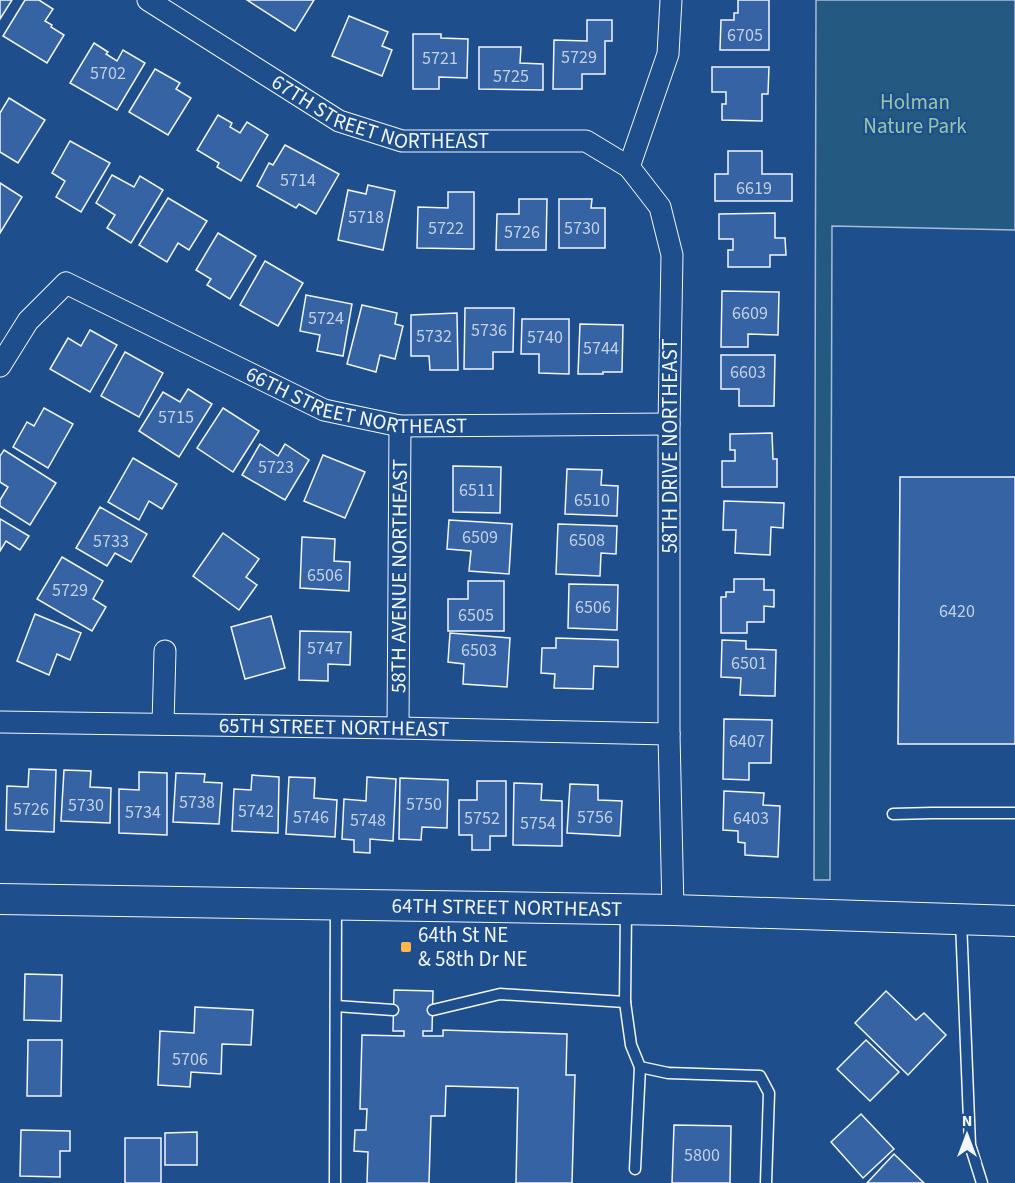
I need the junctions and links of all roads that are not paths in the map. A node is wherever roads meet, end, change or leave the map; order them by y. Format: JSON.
{"nodes":[{"id":1,"x":148,"y":0,"type":"edge"},
{"id":2,"x":671,"y":0,"type":"edge"},
{"id":3,"x":630,"y":167,"type":"junction"},
{"id":4,"x":0,"y":366,"type":"edge"},
{"id":5,"x":669,"y":424,"type":"junction"},
{"id":6,"x":400,"y":426,"type":"junction"},
{"id":7,"x":165,"y":651,"type":"dead end"},
{"id":8,"x":0,"y":722,"type":"edge"},
{"id":9,"x":164,"y":724,"type":"junction"},
{"id":10,"x":398,"y":728,"type":"junction"},
{"id":11,"x":669,"y":734,"type":"junction"},
{"id":12,"x":1015,"y":813,"type":"edge"},
{"id":13,"x":893,"y":814,"type":"dead end"},
{"id":14,"x":0,"y":899,"type":"edge"},
{"id":15,"x":336,"y":905,"type":"junction"},
{"id":16,"x":626,"y":909,"type":"junction"},
{"id":17,"x":673,"y":910,"type":"junction"},
{"id":18,"x":961,"y":919,"type":"junction"},
{"id":19,"x":1015,"y":921,"type":"edge"},
{"id":20,"x":625,"y":1002,"type":"junction"},
{"id":21,"x":336,"y":1006,"type":"junction"},
{"id":22,"x":393,"y":1010,"type":"dead end"},
{"id":23,"x":433,"y":1010,"type":"dead end"},
{"id":24,"x":640,"y":1067,"type":"junction"},
{"id":25,"x":635,"y":1169,"type":"dead end"},
{"id":26,"x":335,"y":1183,"type":"edge"},
{"id":27,"x":766,"y":1183,"type":"edge"},
{"id":28,"x":982,"y":1183,"type":"edge"}],
"edges":[{"from":1,"to":3,"type":"street","name":"67TH STREET NORTHEAST"},
{"from":2,"to":3,"type":"street"},
{"from":3,"to":5,"type":"street","name":"58TH DRIVE NORTHEAST"},
{"from":4,"to":6,"type":"street","name":"66TH STREET NORTHEAST"},
{"from":5,"to":6,"type":"street","name":"66TH STREET NORTHEAST"},
{"from":5,"to":11,"type":"street","name":"58TH DRIVE NORTHEAST"},
{"from":6,"to":10,"type":"street","name":"58TH AVENUE NORTHEAST"},
{"from":7,"to":9,"type":"street"},
{"from":8,"to":9,"type":"street","name":"65TH STREET NORTHEAST"},
{"from":9,"to":10,"type":"street","name":"65TH STREET NORTHEAST"},
{"from":10,"to":11,"type":"street","name":"65TH STREET NORTHEAST"},
{"from":11,"to":17,"type":"street","name":"58TH DRIVE NORTHEAST"},
{"from":12,"to":13,"type":"lane"},
{"from":14,"to":15,"type":"main road","name":"64TH STREET NORTHEAST"},
{"from":15,"to":16,"type":"main road","name":"64TH STREET NORTHEAST"},
{"from":15,"to":21,"type":"lane"},
{"from":16,"to":17,"type":"main road","name":"64TH STREET NORTHEAST"},
{"from":16,"to":20,"type":"lane"},
{"from":17,"to":18,"type":"main road","name":"64TH STREET NORTHEAST"},
{"from":18,"to":19,"type":"main road","name":"64TH STREET NORTHEAST"},
{"from":18,"to":28,"type":"lane"},
{"from":20,"to":23,"type":"lane"},
{"from":20,"to":24,"type":"lane"},
{"from":21,"to":22,"type":"lane"},
{"from":21,"to":26,"type":"lane"},
{"from":24,"to":25,"type":"lane"},
{"from":24,"to":27,"type":"lane"}]}
